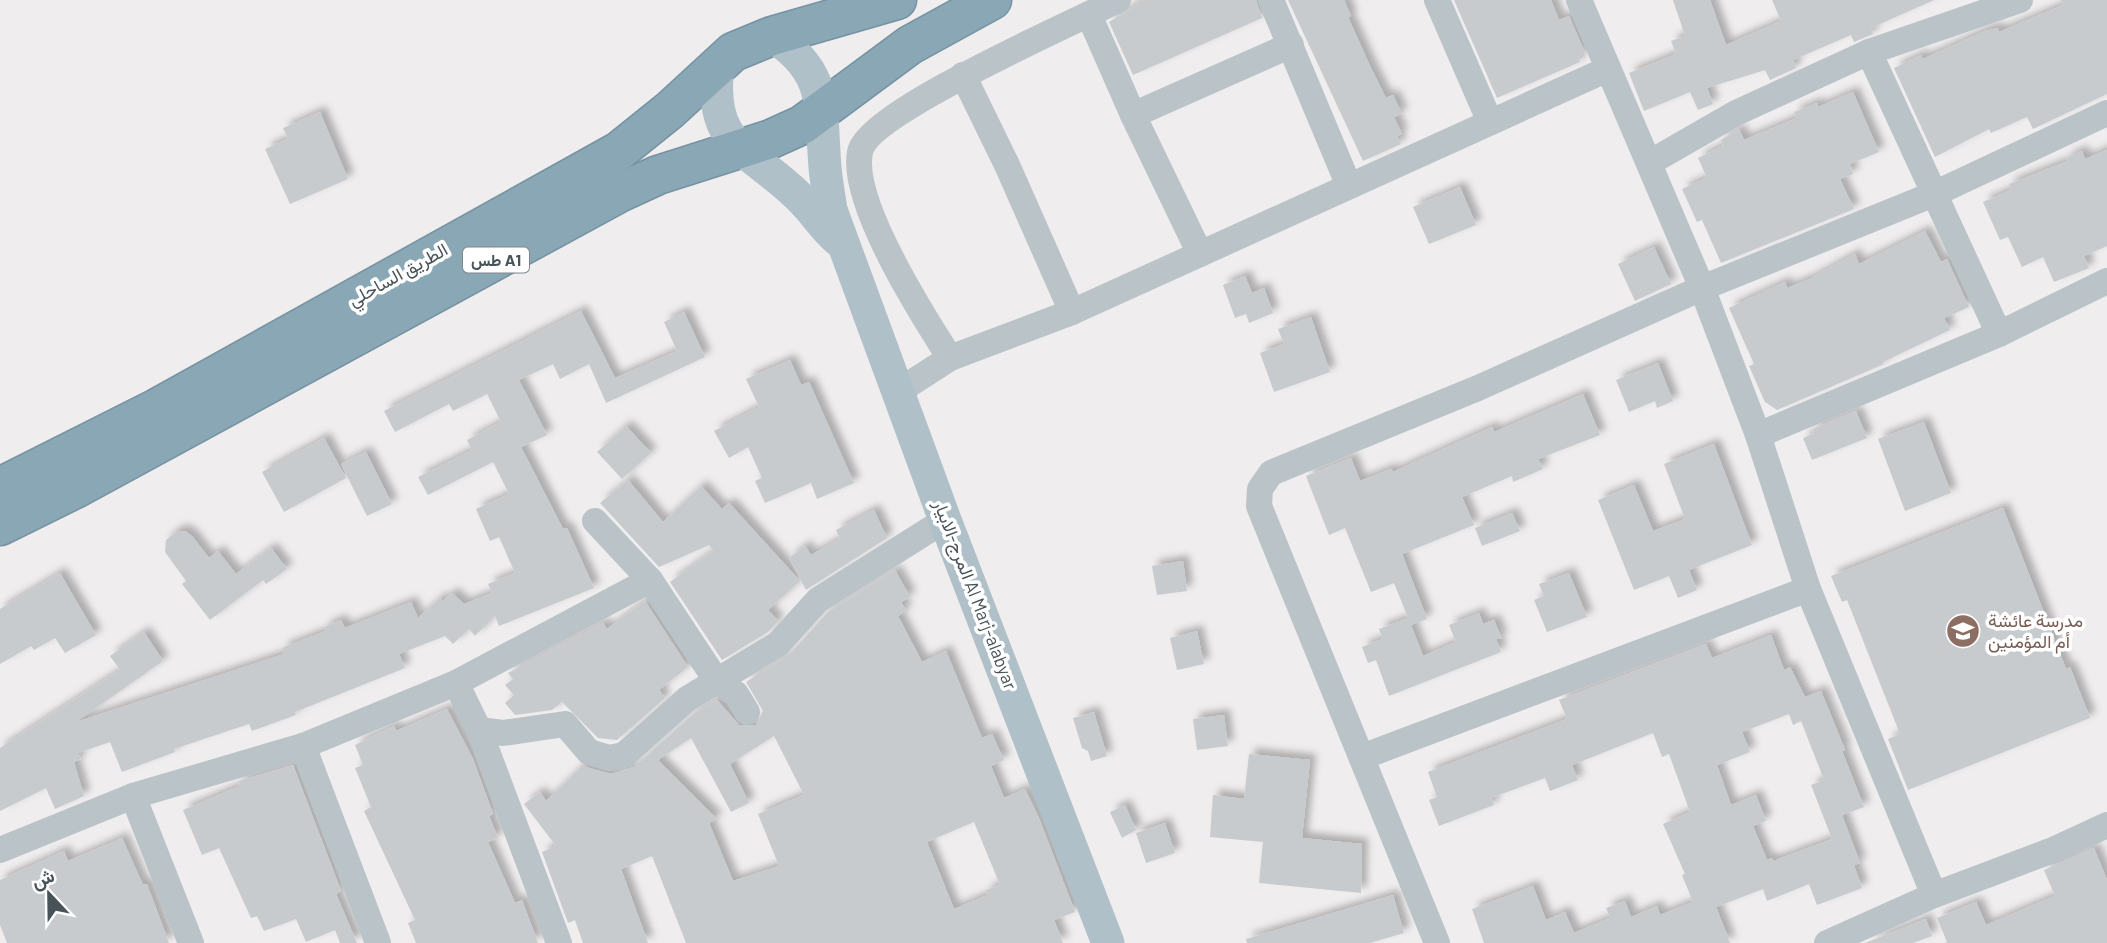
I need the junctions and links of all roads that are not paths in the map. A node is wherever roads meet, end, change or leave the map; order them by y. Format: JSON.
{"nodes":[{"id":1,"x":897,"y":0,"type":"edge"},
{"id":2,"x":992,"y":0,"type":"edge"},
{"id":3,"x":1118,"y":0,"type":"edge"},
{"id":4,"x":1271,"y":0,"type":"edge"},
{"id":5,"x":1437,"y":0,"type":"edge"},
{"id":6,"x":1579,"y":0,"type":"edge"},
{"id":7,"x":2020,"y":0,"type":"edge"},
{"id":8,"x":1089,"y":15,"type":"junction"},
{"id":9,"x":772,"y":36,"type":"junction"},
{"id":10,"x":1291,"y":45,"type":"junction"},
{"id":11,"x":1869,"y":52,"type":"junction"},
{"id":12,"x":718,"y":66,"type":"junction"},
{"id":13,"x":1608,"y":69,"type":"junction"},
{"id":14,"x":963,"y":75,"type":"junction"},
{"id":15,"x":824,"y":110,"type":"junction"},
{"id":16,"x":2107,"y":113,"type":"edge"},
{"id":17,"x":1133,"y":115,"type":"junction"},
{"id":18,"x":1490,"y":122,"type":"junction"},
{"id":19,"x":740,"y":150,"type":"junction"},
{"id":20,"x":1648,"y":163,"type":"junction"},
{"id":21,"x":1349,"y":186,"type":"junction"},
{"id":22,"x":1934,"y":194,"type":"junction"},
{"id":23,"x":844,"y":245,"type":"junction"},
{"id":24,"x":1200,"y":254,"type":"junction"},
{"id":25,"x":2107,"y":281,"type":"edge"},
{"id":26,"x":1702,"y":288,"type":"junction"},
{"id":27,"x":1072,"y":312,"type":"junction"},
{"id":28,"x":1999,"y":334,"type":"junction"},
{"id":29,"x":950,"y":358,"type":"junction"},
{"id":30,"x":899,"y":391,"type":"junction"},
{"id":31,"x":166,"y":421,"type":"junction"},
{"id":32,"x":1758,"y":435,"type":"junction"},
{"id":33,"x":0,"y":487,"type":"edge"},
{"id":34,"x":946,"y":520,"type":"junction"},
{"id":35,"x":595,"y":522,"type":"dead end"},
{"id":36,"x":0,"y":526,"type":"edge"},
{"id":37,"x":650,"y":580,"type":"junction"},
{"id":38,"x":1808,"y":589,"type":"junction"},
{"id":39,"x":716,"y":680,"type":"junction"},
{"id":40,"x":456,"y":683,"type":"junction"},
{"id":41,"x":747,"y":712,"type":"dead end"},
{"id":42,"x":479,"y":730,"type":"junction"},
{"id":43,"x":303,"y":746,"type":"junction"},
{"id":44,"x":1362,"y":757,"type":"junction"},
{"id":45,"x":134,"y":796,"type":"junction"},
{"id":46,"x":2107,"y":825,"type":"edge"},
{"id":47,"x":0,"y":850,"type":"edge"},
{"id":48,"x":1934,"y":895,"type":"junction"},
{"id":49,"x":191,"y":943,"type":"edge"},
{"id":50,"x":378,"y":943,"type":"edge"},
{"id":51,"x":559,"y":943,"type":"edge"},
{"id":52,"x":1108,"y":943,"type":"edge"},
{"id":53,"x":1437,"y":943,"type":"edge"},
{"id":54,"x":1827,"y":943,"type":"edge"}],
"edges":[{"from":1,"to":9,"type":"highway","name":"الطريق الساحلي","number":"طس A1"},
{"from":2,"to":15,"type":"highway","number":"طس A1"},
{"from":3,"to":8,"type":"street"},
{"from":4,"to":10,"type":"street"},
{"from":5,"to":18,"type":"street"},
{"from":6,"to":13,"type":"street"},
{"from":7,"to":11,"type":"street"},
{"from":8,"to":14,"type":"street"},
{"from":8,"to":17,"type":"street"},
{"from":9,"to":12,"type":"highway","name":"الطريق الساحلي","number":"طس A1"},
{"from":9,"to":15,"type":"main road","name":"المرج-الابيار Al Marj-alabyar"},
{"from":10,"to":17,"type":"street"},
{"from":10,"to":21,"type":"street"},
{"from":11,"to":20,"type":"street"},
{"from":11,"to":22,"type":"street"},
{"from":12,"to":19,"type":"main road","name":"المرج-الابيار Al Marj-alabyar"},
{"from":12,"to":31,"type":"highway","name":"الطريق الساحلي","number":"طس A1"},
{"from":13,"to":18,"type":"street"},
{"from":13,"to":20,"type":"street"},
{"from":14,"to":27,"type":"street"},
{"from":14,"to":29,"type":"street"},
{"from":15,"to":19,"type":"highway","number":"طس A1"},
{"from":15,"to":23,"type":"main road","name":"المرج-الابيار Al Marj-alabyar"},
{"from":16,"to":22,"type":"street"},
{"from":17,"to":24,"type":"street"},
{"from":18,"to":21,"type":"street"},
{"from":19,"to":23,"type":"main road","name":"المرج-الابيار Al Marj-alabyar"},
{"from":19,"to":31,"type":"highway","number":"طس A1"},
{"from":20,"to":26,"type":"street"},
{"from":21,"to":24,"type":"street"},
{"from":22,"to":26,"type":"street"},
{"from":22,"to":28,"type":"street"},
{"from":23,"to":30,"type":"main road","name":"المرج-الابيار Al Marj-alabyar"},
{"from":24,"to":27,"type":"street"},
{"from":25,"to":28,"type":"street"},
{"from":26,"to":32,"type":"street"},
{"from":26,"to":44,"type":"street"},
{"from":27,"to":29,"type":"street"},
{"from":28,"to":32,"type":"street"},
{"from":29,"to":30,"type":"street"},
{"from":30,"to":34,"type":"main road","name":"المرج-الابيار Al Marj-alabyar"},
{"from":31,"to":33,"type":"highway","name":"الطريق الساحلي","number":"طس A1"},
{"from":31,"to":36,"type":"highway","number":"طس A1"},
{"from":32,"to":38,"type":"street"},
{"from":34,"to":39,"type":"street"},
{"from":34,"to":52,"type":"main road","name":"المرج-الابيار Al Marj-alabyar"},
{"from":35,"to":37,"type":"street"},
{"from":37,"to":39,"type":"street"},
{"from":37,"to":40,"type":"street"},
{"from":38,"to":44,"type":"street"},
{"from":38,"to":48,"type":"street"},
{"from":39,"to":41,"type":"street"},
{"from":39,"to":42,"type":"street"},
{"from":40,"to":42,"type":"street"},
{"from":40,"to":43,"type":"street"},
{"from":42,"to":51,"type":"street"},
{"from":43,"to":45,"type":"street"},
{"from":43,"to":50,"type":"street"},
{"from":44,"to":53,"type":"street"},
{"from":45,"to":47,"type":"street"},
{"from":45,"to":49,"type":"street"},
{"from":46,"to":48,"type":"street"},
{"from":48,"to":54,"type":"street"}]}
